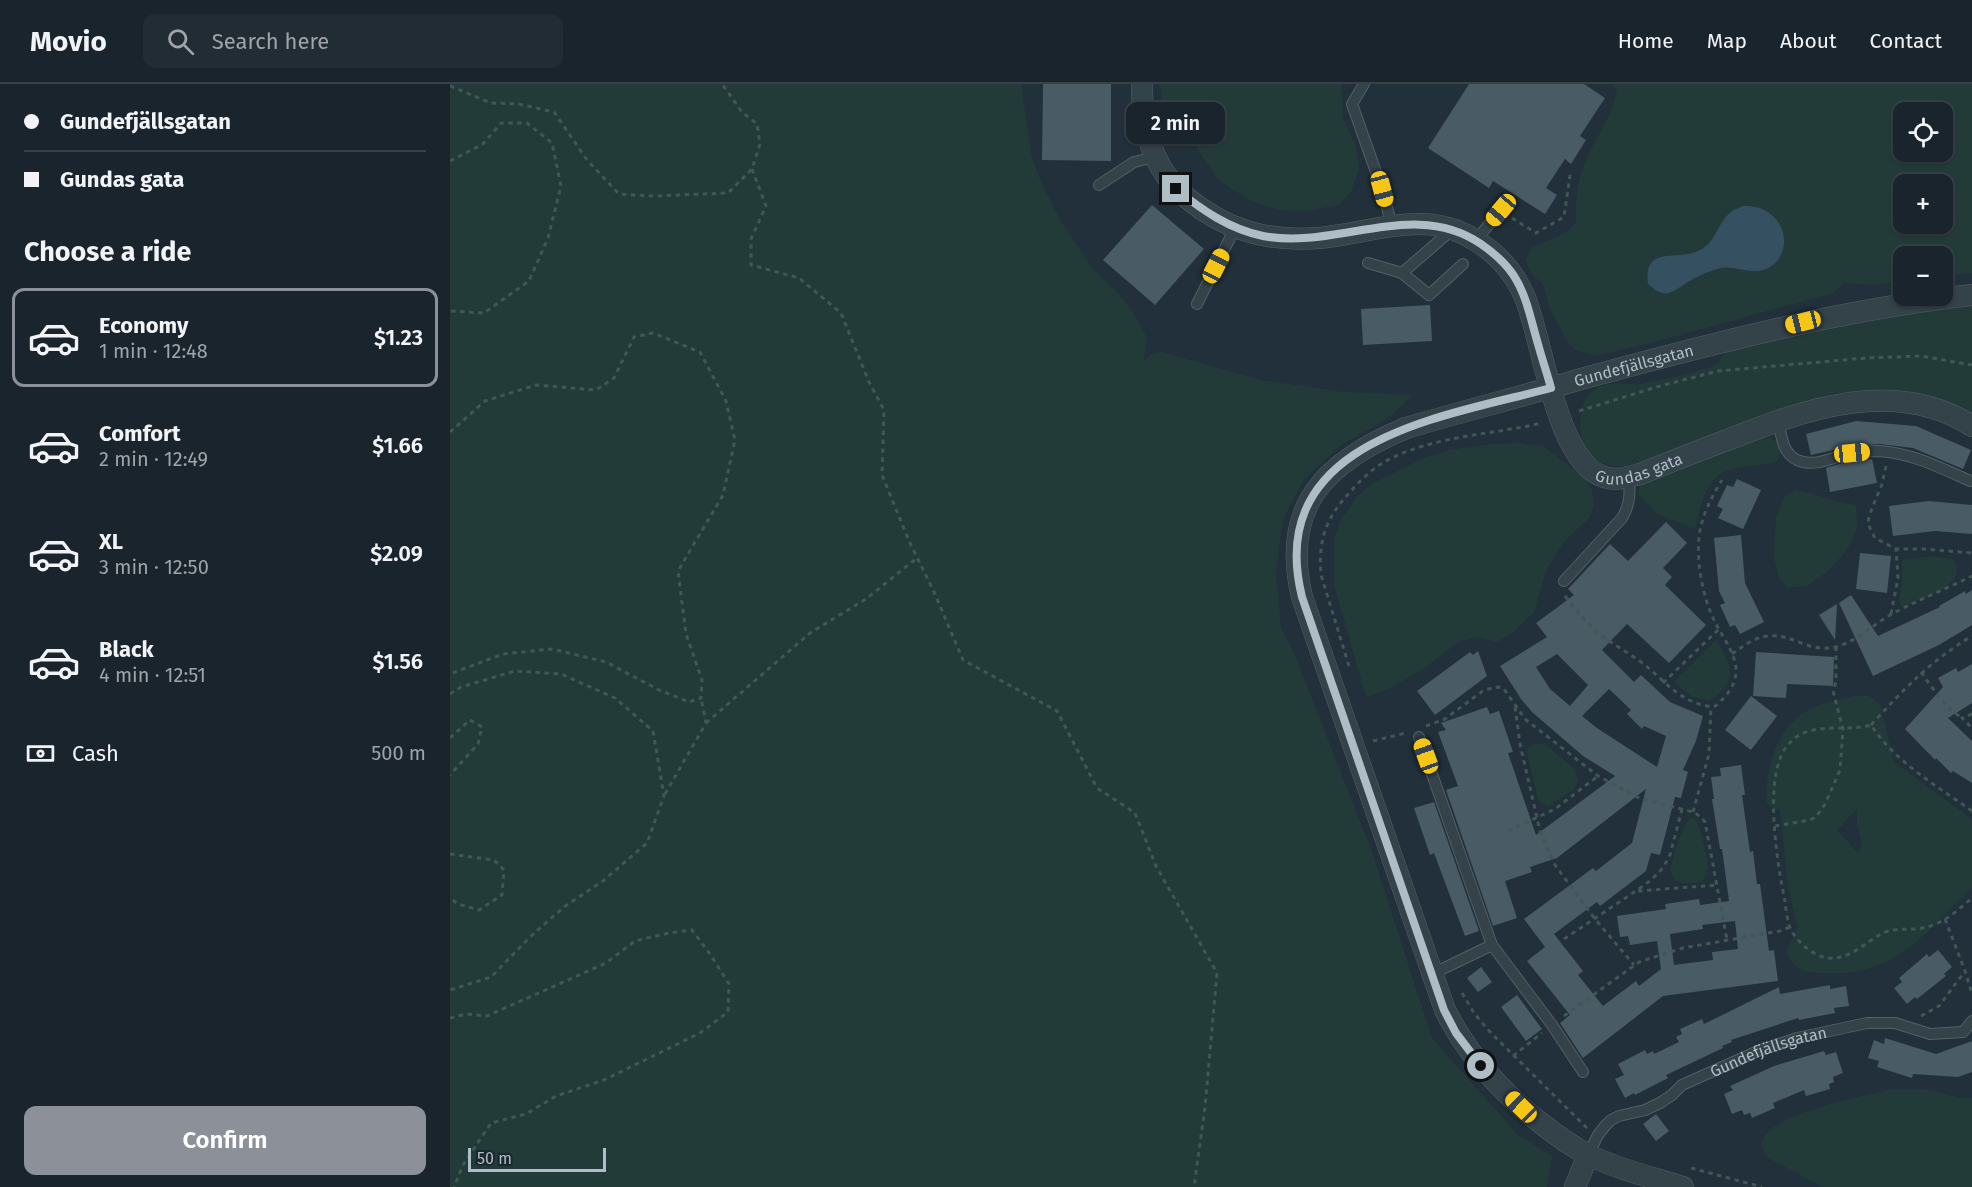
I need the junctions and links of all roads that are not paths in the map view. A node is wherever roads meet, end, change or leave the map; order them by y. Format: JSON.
{"nodes":[{"id":1,"x":1142,"y":84,"type":"edge"},
{"id":2,"x":1364,"y":84,"type":"edge"},
{"id":3,"x":1154,"y":157,"type":"junction"},
{"id":4,"x":1100,"y":184,"type":"dead end"},
{"id":5,"x":1501,"y":210,"type":"road end"},
{"id":6,"x":1392,"y":226,"type":"junction"},
{"id":7,"x":1235,"y":228,"type":"junction"},
{"id":8,"x":1453,"y":229,"type":"junction"},
{"id":9,"x":1476,"y":240,"type":"junction"},
{"id":10,"x":1368,"y":263,"type":"dead end"},
{"id":11,"x":1462,"y":264,"type":"dead end"},
{"id":12,"x":1402,"y":273,"type":"junction"},
{"id":13,"x":1972,"y":295,"type":"edge"},
{"id":14,"x":1197,"y":304,"type":"dead end"},
{"id":15,"x":1551,"y":388,"type":"junction"},
{"id":16,"x":1778,"y":420,"type":"junction"},
{"id":17,"x":1972,"y":426,"type":"edge"},
{"id":18,"x":1628,"y":477,"type":"junction"},
{"id":19,"x":1970,"y":481,"type":"dead end"},
{"id":20,"x":1564,"y":581,"type":"road end"},
{"id":21,"x":1417,"y":734,"type":"road end"},
{"id":22,"x":1492,"y":945,"type":"junction"},
{"id":23,"x":1432,"y":974,"type":"junction"},
{"id":24,"x":1972,"y":1021,"type":"edge"},
{"id":25,"x":1583,"y":1072,"type":"dead end"},
{"id":26,"x":1588,"y":1155,"type":"junction"},
{"id":27,"x":1685,"y":1177,"type":"edge"},
{"id":28,"x":1575,"y":1187,"type":"edge"}],
"edges":[{"from":1,"to":3,"type":"street","name":"Gundas gata"},
{"from":2,"to":6,"type":"lane"},
{"from":3,"to":4,"type":"lane"},
{"from":3,"to":7,"type":"street","name":"Gundas gata"},
{"from":5,"to":9,"type":"lane"},
{"from":6,"to":7,"type":"street","name":"Gundas gata"},
{"from":6,"to":8,"type":"street","name":"Gundas gata"},
{"from":7,"to":14,"type":"lane"},
{"from":8,"to":9,"type":"street","name":"Gundas gata"},
{"from":8,"to":12,"type":"lane"},
{"from":9,"to":15,"type":"street","name":"Gundas gata"},
{"from":10,"to":12,"type":"lane"},
{"from":11,"to":12,"type":"lane"},
{"from":13,"to":15,"type":"street","name":"Gundefjällsgatan"},
{"from":15,"to":18,"type":"street","name":"Gundas gata"},
{"from":15,"to":23,"type":"street","name":"Gundefjällsgatan"},
{"from":16,"to":17,"type":"street","name":"Gundas gata"},
{"from":16,"to":18,"type":"street","name":"Gundas gata"},
{"from":16,"to":19,"type":"lane"},
{"from":18,"to":20,"type":"lane"},
{"from":21,"to":22,"type":"lane"},
{"from":22,"to":23,"type":"lane"},
{"from":22,"to":25,"type":"lane"},
{"from":23,"to":26,"type":"street","name":"Gundefjällsgatan"},
{"from":24,"to":26,"type":"lane","name":"Gundefjällsgatan"},
{"from":26,"to":27,"type":"street","name":"Gundefjällsgatan"},
{"from":26,"to":28,"type":"street","name":"Gundefjällsgatan"}]}
